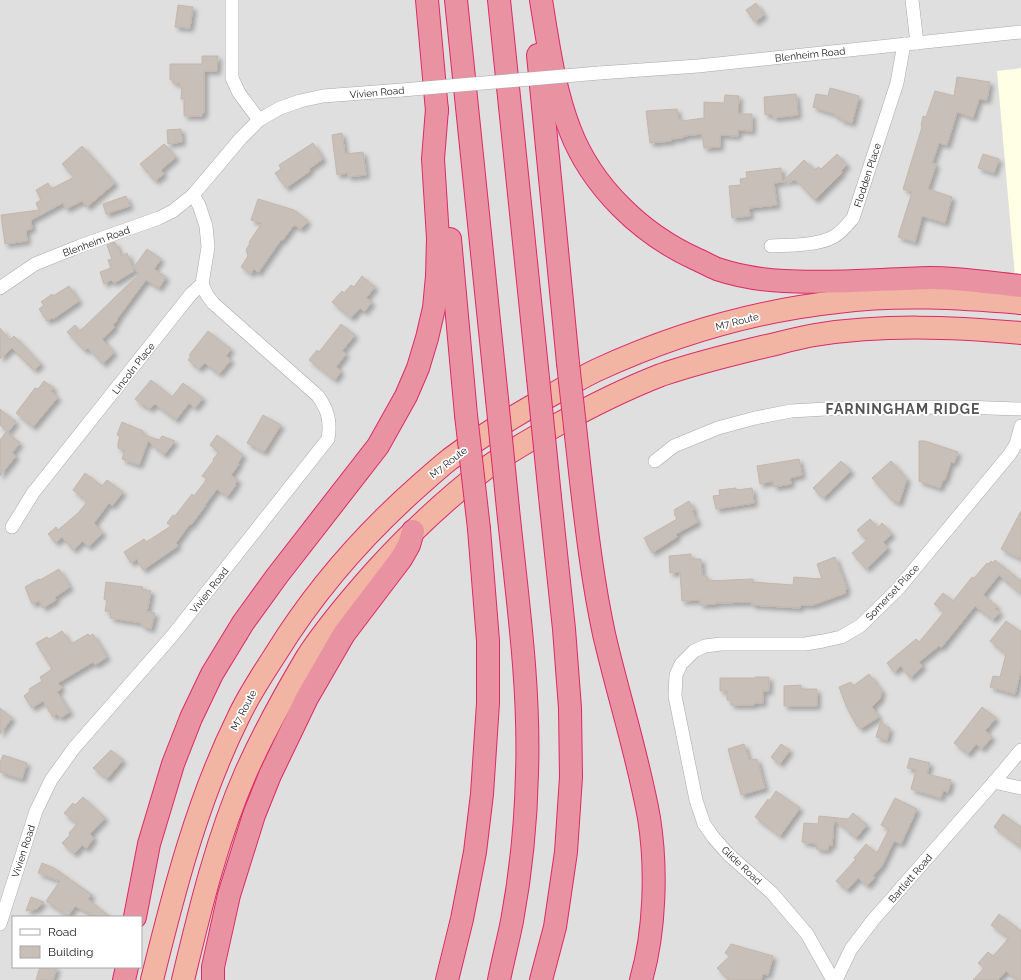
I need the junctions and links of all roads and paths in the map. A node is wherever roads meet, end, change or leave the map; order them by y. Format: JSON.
{"nodes":[{"id":1,"x":232,"y":0,"type":"edge"},
{"id":2,"x":427,"y":0,"type":"edge"},
{"id":3,"x":456,"y":0,"type":"edge"},
{"id":4,"x":499,"y":0,"type":"edge"},
{"id":5,"x":532,"y":0,"type":"edge"},
{"id":6,"x":541,"y":0,"type":"edge"},
{"id":7,"x":912,"y":0,"type":"edge"},
{"id":8,"x":1021,"y":32,"type":"edge"},
{"id":9,"x":917,"y":42,"type":"junction"},
{"id":10,"x":904,"y":44,"type":"junction"},
{"id":11,"x":599,"y":73,"type":"joint"},
{"id":12,"x":437,"y":109,"type":"junction"},
{"id":13,"x":260,"y":120,"type":"junction"},
{"id":14,"x":194,"y":196,"type":"junction"},
{"id":15,"x":771,"y":246,"type":"dead end"},
{"id":16,"x":202,"y":284,"type":"junction"},
{"id":17,"x":1021,"y":286,"type":"edge"},
{"id":18,"x":0,"y":288,"type":"edge"},
{"id":19,"x":1021,"y":303,"type":"edge"},
{"id":20,"x":1021,"y":333,"type":"edge"},
{"id":21,"x":1021,"y":409,"type":"edge"},
{"id":22,"x":1021,"y":426,"type":"edge"},
{"id":23,"x":655,"y":461,"type":"dead end"},
{"id":24,"x":12,"y":527,"type":"dead end"},
{"id":25,"x":413,"y":531,"type":"junction"},
{"id":26,"x":681,"y":664,"type":"joint"},
{"id":27,"x":1021,"y":750,"type":"edge"},
{"id":28,"x":994,"y":782,"type":"junction"},
{"id":29,"x":1021,"y":788,"type":"edge"},
{"id":30,"x":135,"y":916,"type":"edge"},
{"id":31,"x":0,"y":924,"type":"edge"},
{"id":32,"x":127,"y":968,"type":"edge"},
{"id":33,"x":124,"y":980,"type":"edge"},
{"id":34,"x":152,"y":980,"type":"edge"},
{"id":35,"x":183,"y":980,"type":"edge"},
{"id":36,"x":213,"y":980,"type":"edge"},
{"id":37,"x":447,"y":980,"type":"edge"},
{"id":38,"x":499,"y":980,"type":"edge"},
{"id":39,"x":541,"y":980,"type":"edge"},
{"id":40,"x":641,"y":980,"type":"edge"},
{"id":41,"x":834,"y":980,"type":"edge"}],
"edges":[{"from":1,"to":13,"type":"street"},
{"from":2,"to":12,"type":"highway"},
{"from":3,"to":38,"type":"highway","bridge":true},
{"from":4,"to":39,"type":"highway","bridge":true},
{"from":5,"to":40,"type":"highway","bridge":true},
{"from":6,"to":17,"type":"highway"},
{"from":7,"to":9,"type":"street"},
{"from":8,"to":9,"type":"street","name":"Blenheim Road"},
{"from":9,"to":10,"type":"street","name":"Blenheim Road"},
{"from":10,"to":11,"type":"street","name":"Blenheim Road"},
{"from":10,"to":15,"type":"street","name":"Flodden Place"},
{"from":11,"to":13,"type":"street","name":"Vivien Road","bridge":true},
{"from":12,"to":30,"type":"highway"},
{"from":12,"to":37,"type":"highway","bridge":true},
{"from":13,"to":14,"type":"street","name":"Vivien Road"},
{"from":14,"to":16,"type":"street"},
{"from":14,"to":18,"type":"street","name":"Blenheim Road"},
{"from":16,"to":24,"type":"street","name":"Lincoln Place"},
{"from":16,"to":31,"type":"street","name":"Vivien Road"},
{"from":19,"to":34,"type":"highway","name":"M7 Route"},
{"from":20,"to":25,"type":"highway"},
{"from":21,"to":23,"type":"street"},
{"from":22,"to":26,"type":"street","name":"Somerset Place"},
{"from":25,"to":35,"type":"highway"},
{"from":25,"to":36,"type":"highway"},
{"from":26,"to":41,"type":"street","name":"Glide Road"},
{"from":27,"to":28,"type":"street","name":"Bartlett Road"},
{"from":28,"to":29,"type":"street"},
{"from":28,"to":41,"type":"street","name":"Bartlett Road"},
{"from":32,"to":33,"type":"highway"}]}
